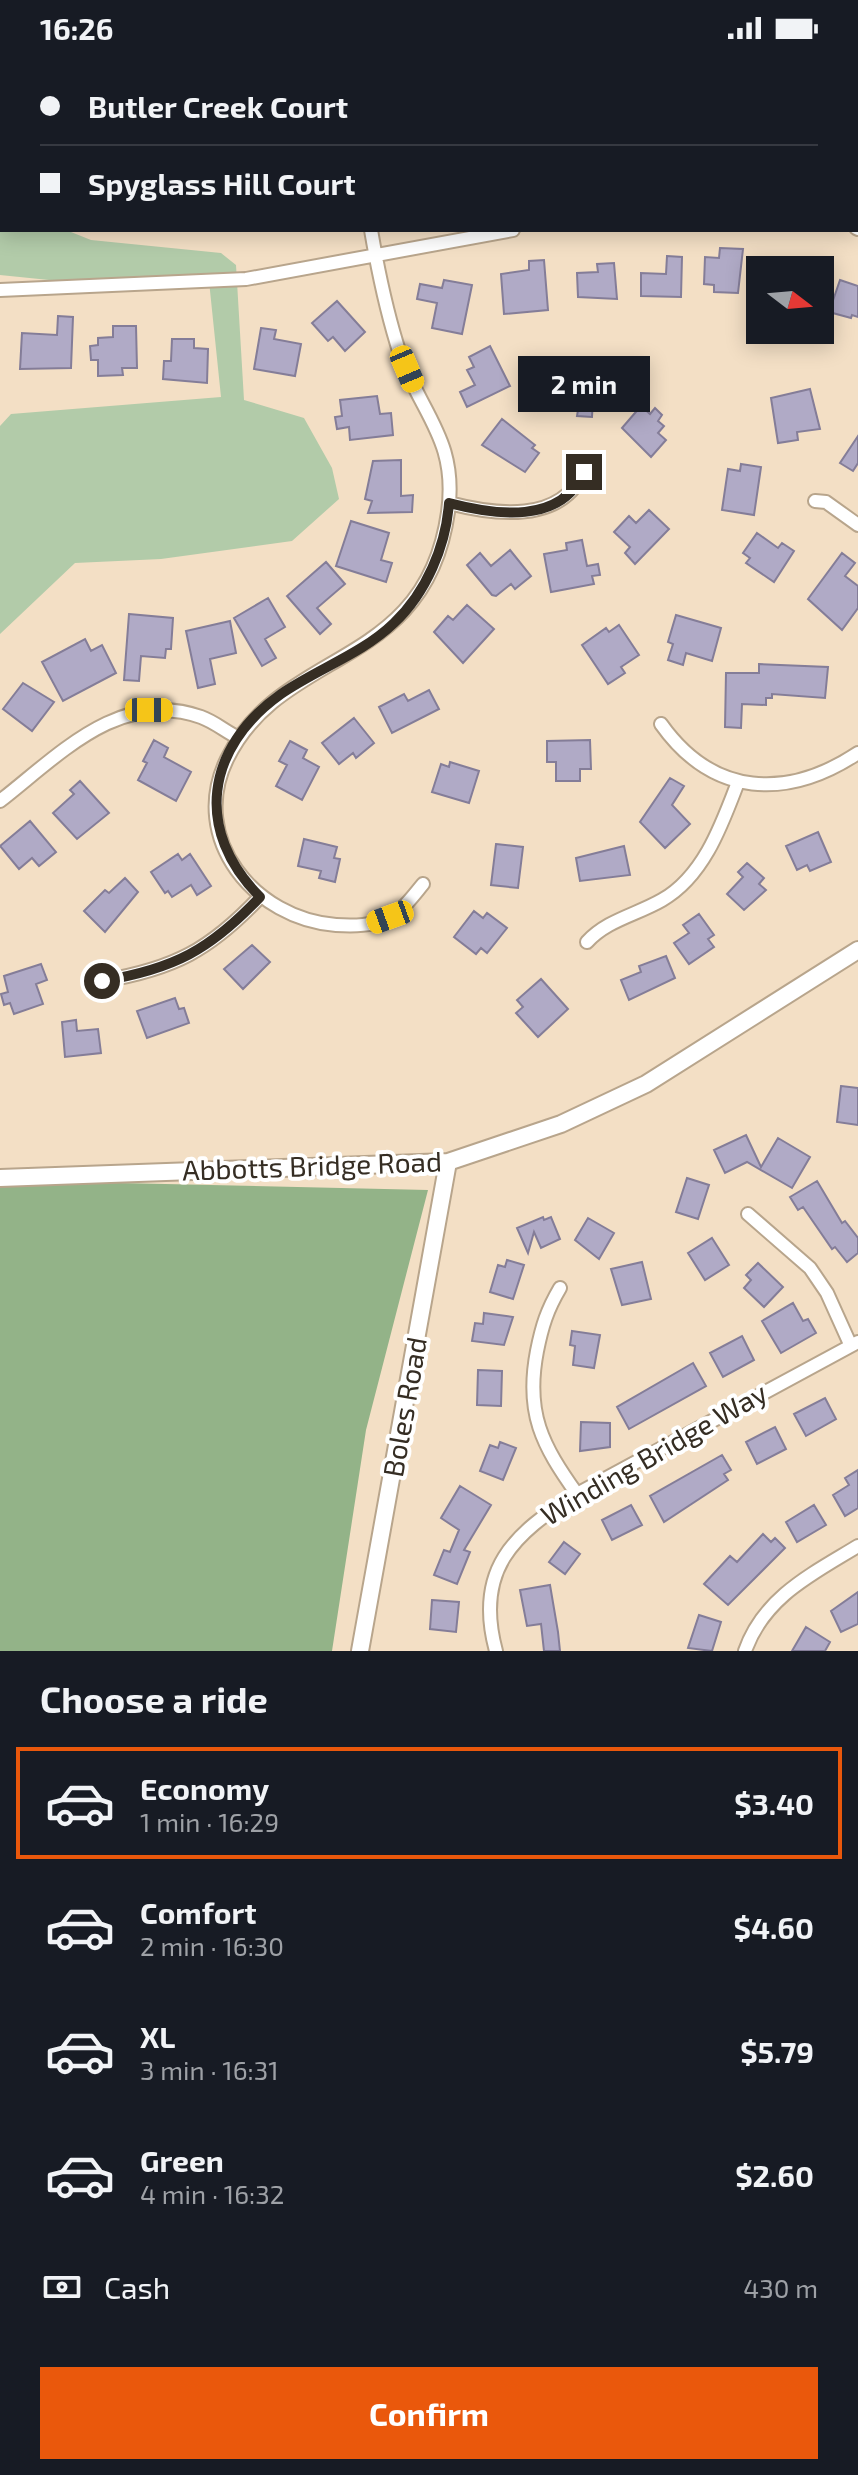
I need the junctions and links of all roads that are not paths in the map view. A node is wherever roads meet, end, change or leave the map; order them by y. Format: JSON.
{"nodes":[{"id":1,"x":371,"y":232,"type":"edge"},
{"id":2,"x":503,"y":232,"type":"edge"},
{"id":3,"x":376,"y":257,"type":"junction"},
{"id":4,"x":0,"y":290,"type":"edge"},
{"id":5,"x":584,"y":472,"type":"dead end"},
{"id":6,"x":815,"y":501,"type":"dead end"},
{"id":7,"x":449,"y":503,"type":"junction"},
{"id":8,"x":858,"y":525,"type":"edge"},
{"id":9,"x":661,"y":724,"type":"dead end"},
{"id":10,"x":239,"y":738,"type":"junction"},
{"id":11,"x":858,"y":753,"type":"edge"},
{"id":12,"x":738,"y":782,"type":"junction"},
{"id":13,"x":0,"y":801,"type":"edge"},
{"id":14,"x":423,"y":884,"type":"dead end"},
{"id":15,"x":260,"y":897,"type":"junction"},
{"id":16,"x":587,"y":942,"type":"dead end"},
{"id":17,"x":858,"y":950,"type":"edge"},
{"id":18,"x":102,"y":981,"type":"dead end"},
{"id":19,"x":448,"y":1162,"type":"junction"},
{"id":20,"x":0,"y":1178,"type":"edge"},
{"id":21,"x":748,"y":1214,"type":"dead end"},
{"id":22,"x":560,"y":1288,"type":"dead end"},
{"id":23,"x":854,"y":1343,"type":"edge"},
{"id":24,"x":577,"y":1494,"type":"junction"},
{"id":25,"x":858,"y":1546,"type":"edge"},
{"id":26,"x":360,"y":1651,"type":"edge"},
{"id":27,"x":496,"y":1651,"type":"edge"},
{"id":28,"x":745,"y":1651,"type":"edge"}],
"edges":[{"from":1,"to":3,"type":"street"},
{"from":2,"to":3,"type":"street"},
{"from":3,"to":4,"type":"street"},
{"from":3,"to":7,"type":"street"},
{"from":5,"to":7,"type":"street"},
{"from":6,"to":8,"type":"street"},
{"from":7,"to":10,"type":"street"},
{"from":9,"to":12,"type":"street"},
{"from":10,"to":13,"type":"street"},
{"from":10,"to":15,"type":"street"},
{"from":11,"to":12,"type":"street"},
{"from":12,"to":16,"type":"street"},
{"from":14,"to":15,"type":"street"},
{"from":15,"to":18,"type":"street"},
{"from":17,"to":19,"type":"main road","name":"Abbotts Bridge Road"},
{"from":19,"to":20,"type":"main road","name":"Abbotts Bridge Road"},
{"from":19,"to":26,"type":"main road","name":"Boles Road"},
{"from":21,"to":23,"type":"street"},
{"from":22,"to":24,"type":"street"},
{"from":23,"to":24,"type":"street","name":"Winding Bridge Way"},
{"from":24,"to":27,"type":"street","name":"Winding Bridge Way"},
{"from":25,"to":28,"type":"street"}]}
